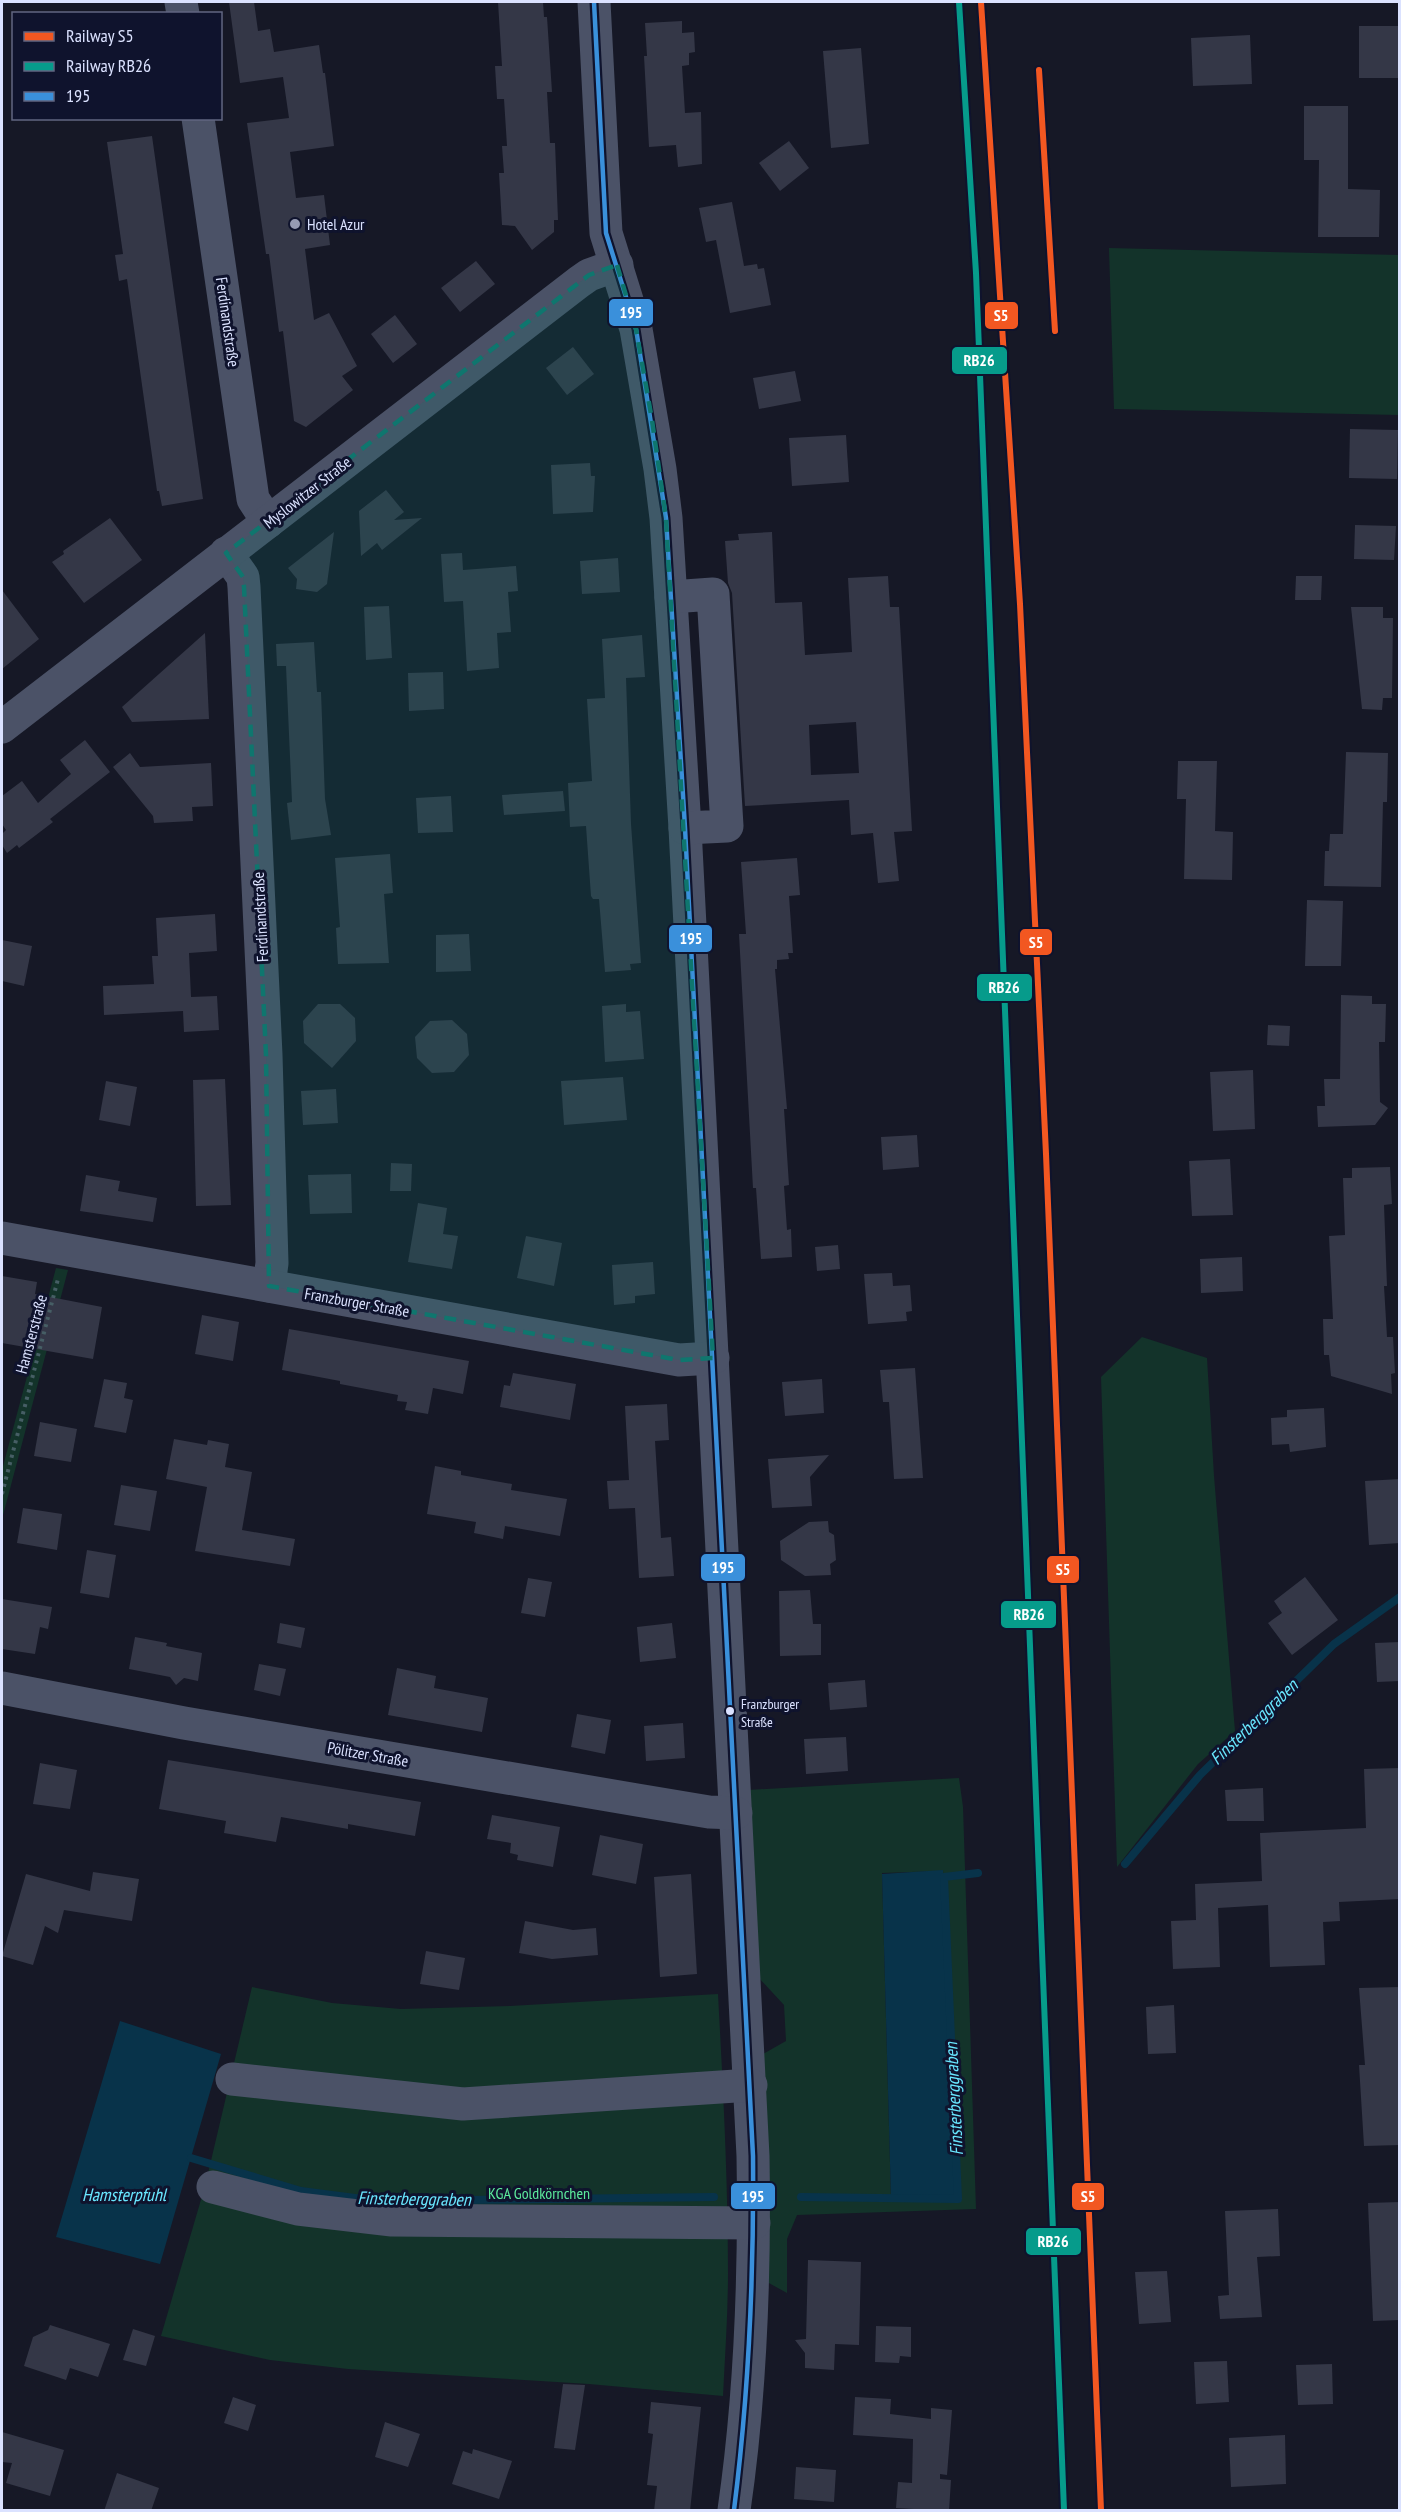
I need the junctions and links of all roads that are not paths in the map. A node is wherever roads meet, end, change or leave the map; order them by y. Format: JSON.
{"nodes":[{"id":1,"x":594,"y":2,"type":"edge"},
{"id":2,"x":198,"y":120,"type":"edge"},
{"id":3,"x":617,"y":265,"type":"junction"},
{"id":4,"x":268,"y":522,"type":"junction"},
{"id":5,"x":226,"y":553,"type":"junction"},
{"id":6,"x":670,"y":597,"type":"junction"},
{"id":7,"x":2,"y":727,"type":"edge"},
{"id":8,"x":684,"y":828,"type":"junction"},
{"id":9,"x":2,"y":1238,"type":"edge"},
{"id":10,"x":269,"y":1286,"type":"junction"},
{"id":11,"x":713,"y":1358,"type":"junction"},
{"id":12,"x":2,"y":1688,"type":"edge"},
{"id":13,"x":736,"y":1813,"type":"junction"},
{"id":14,"x":232,"y":2079,"type":"dead end"},
{"id":15,"x":751,"y":2085,"type":"junction"},
{"id":16,"x":213,"y":2187,"type":"dead end"},
{"id":17,"x":754,"y":2223,"type":"junction"},
{"id":18,"x":734,"y":2511,"type":"edge"}],
"edges":[{"from":1,"to":3,"type":"street"},
{"from":2,"to":4,"type":"street","name":"Ferdinandstraße"},
{"from":3,"to":4,"type":"street","name":"Myslowitzer Straße"},
{"from":3,"to":6,"type":"street"},
{"from":4,"to":5,"type":"street","name":"Myslowitzer Straße"},
{"from":5,"to":7,"type":"street","name":"Myslowitzer Straße"},
{"from":5,"to":10,"type":"street","name":"Ferdinandstraße"},
{"from":6,"to":8,"type":"street"},
{"from":6,"to":8,"type":"street"},
{"from":8,"to":11,"type":"street"},
{"from":9,"to":10,"type":"street","name":"Franzburger Straße"},
{"from":10,"to":11,"type":"street","name":"Franzburger Straße"},
{"from":11,"to":13,"type":"street"},
{"from":12,"to":13,"type":"street","name":"Pölitzer Straße"},
{"from":13,"to":15,"type":"street"},
{"from":14,"to":15,"type":"street"},
{"from":15,"to":17,"type":"street"},
{"from":16,"to":17,"type":"street"},
{"from":17,"to":18,"type":"street"}]}
